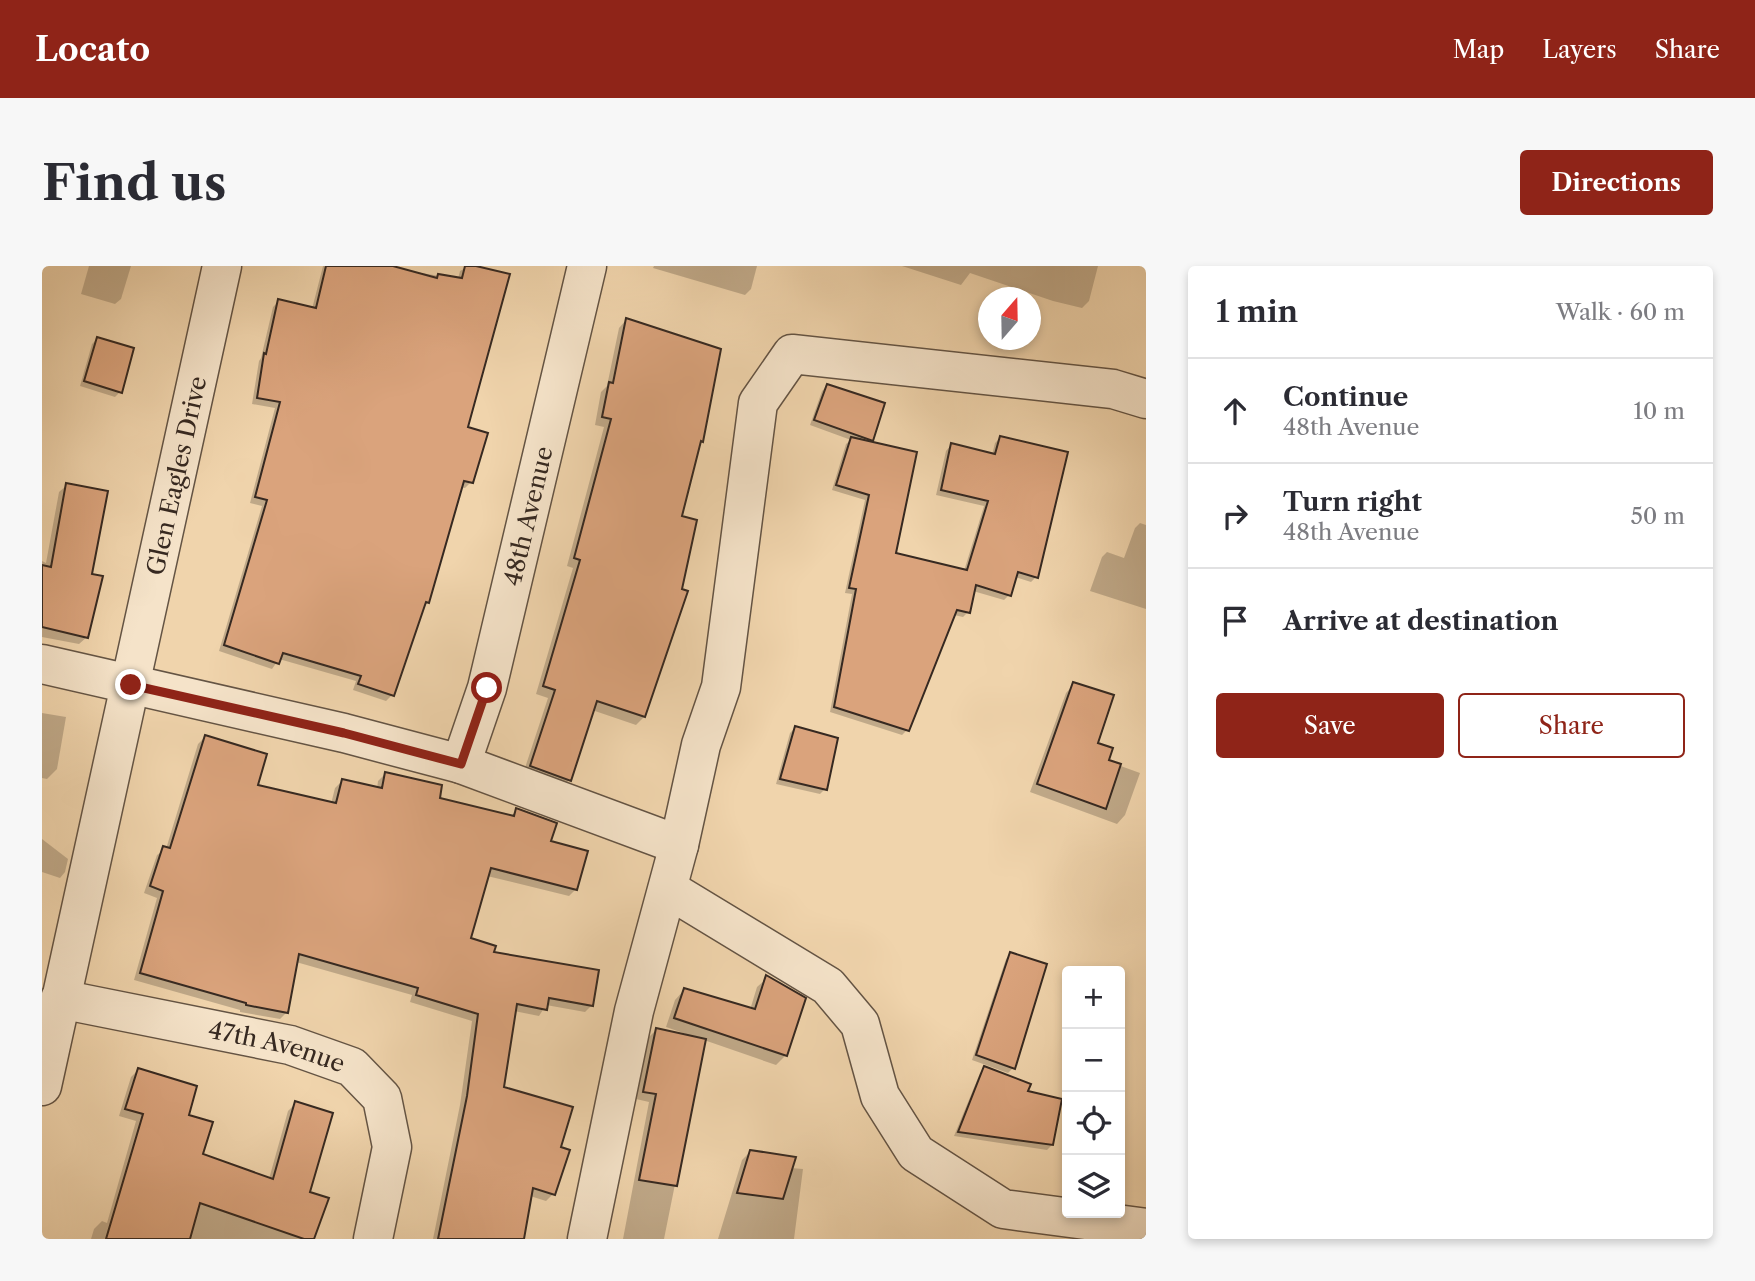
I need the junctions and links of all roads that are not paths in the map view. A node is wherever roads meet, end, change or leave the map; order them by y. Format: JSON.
{"nodes":[{"id":1,"x":222,"y":266,"type":"edge"},
{"id":2,"x":587,"y":266,"type":"edge"},
{"id":3,"x":1146,"y":399,"type":"edge"},
{"id":4,"x":42,"y":664,"type":"edge"},
{"id":5,"x":131,"y":685,"type":"junction"},
{"id":6,"x":461,"y":764,"type":"junction"},
{"id":7,"x":679,"y":845,"type":"junction"},
{"id":8,"x":668,"y":889,"type":"junction"},
{"id":9,"x":60,"y":999,"type":"junction"},
{"id":10,"x":42,"y":1087,"type":"edge"},
{"id":11,"x":1141,"y":1232,"type":"edge"},
{"id":12,"x":373,"y":1239,"type":"edge"},
{"id":13,"x":587,"y":1239,"type":"edge"}],
"edges":[{"from":1,"to":5,"type":"street","name":"Glen Eagles Drive"},
{"from":2,"to":6,"type":"street","name":"48th Avenue"},
{"from":3,"to":7,"type":"street"},
{"from":4,"to":5,"type":"street"},
{"from":5,"to":6,"type":"street"},
{"from":5,"to":9,"type":"street","name":"Glen Eagles Drive"},
{"from":6,"to":7,"type":"street"},
{"from":7,"to":8,"type":"street"},
{"from":8,"to":11,"type":"street"},
{"from":8,"to":13,"type":"street"},
{"from":9,"to":10,"type":"street","name":"Glen Eagles Drive"},
{"from":9,"to":12,"type":"street","name":"47th Avenue"}]}
